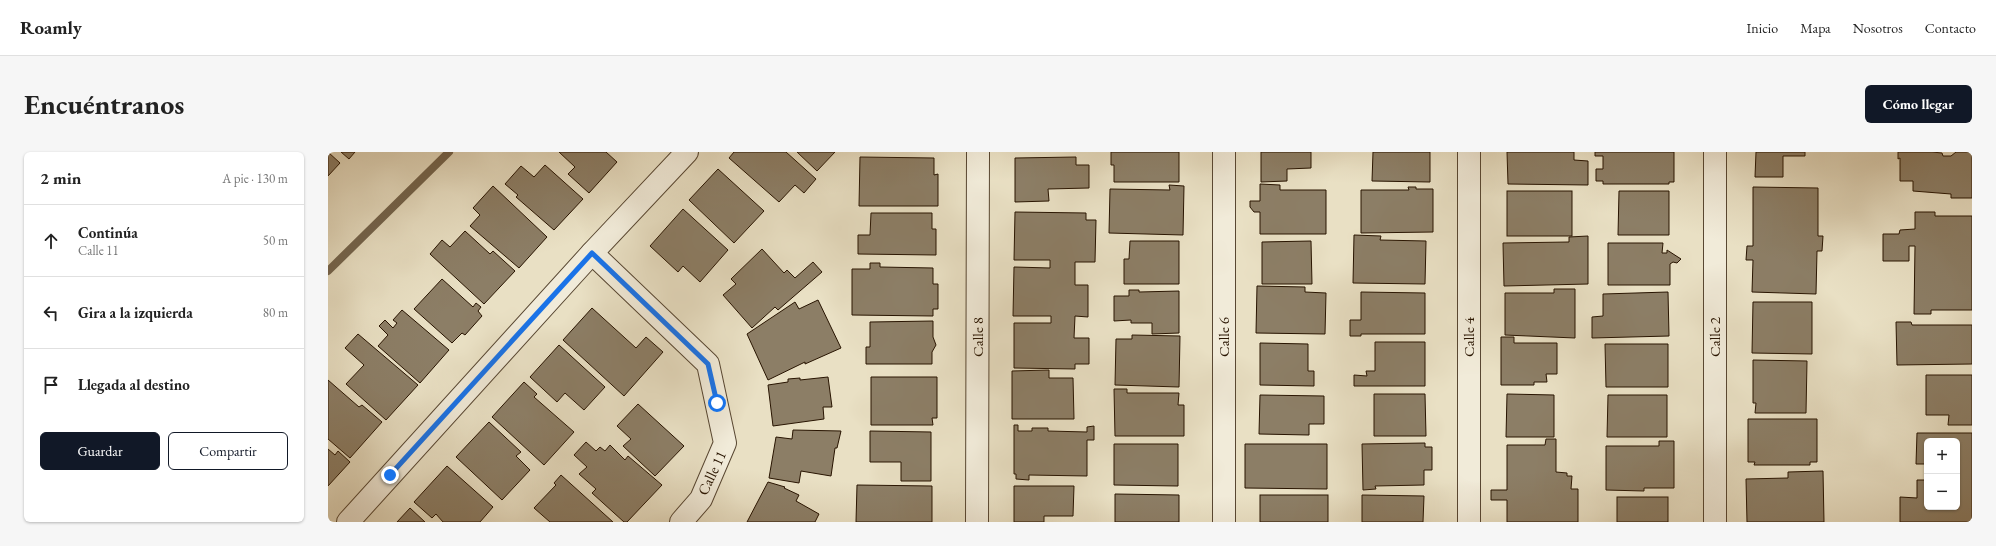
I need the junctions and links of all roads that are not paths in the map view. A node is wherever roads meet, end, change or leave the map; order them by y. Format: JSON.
{"nodes":[{"id":1,"x":687,"y":152,"type":"edge"},
{"id":2,"x":978,"y":152,"type":"edge"},
{"id":3,"x":1224,"y":152,"type":"edge"},
{"id":4,"x":1470,"y":152,"type":"edge"},
{"id":5,"x":1715,"y":152,"type":"edge"},
{"id":6,"x":592,"y":253,"type":"junction"},
{"id":7,"x":348,"y":522,"type":"edge"},
{"id":8,"x":681,"y":522,"type":"edge"},
{"id":9,"x":977,"y":522,"type":"edge"},
{"id":10,"x":1224,"y":522,"type":"edge"},
{"id":11,"x":1469,"y":522,"type":"edge"},
{"id":12,"x":1716,"y":522,"type":"edge"}],
"edges":[{"from":1,"to":6,"type":"street"},
{"from":2,"to":9,"type":"street","name":"Calle 8"},
{"from":3,"to":10,"type":"street","name":"Calle 6"},
{"from":4,"to":11,"type":"street","name":"Calle 4"},
{"from":5,"to":12,"type":"street","name":"Calle 2"},
{"from":6,"to":7,"type":"street"},
{"from":6,"to":8,"type":"street","name":"Calle 11"}]}
